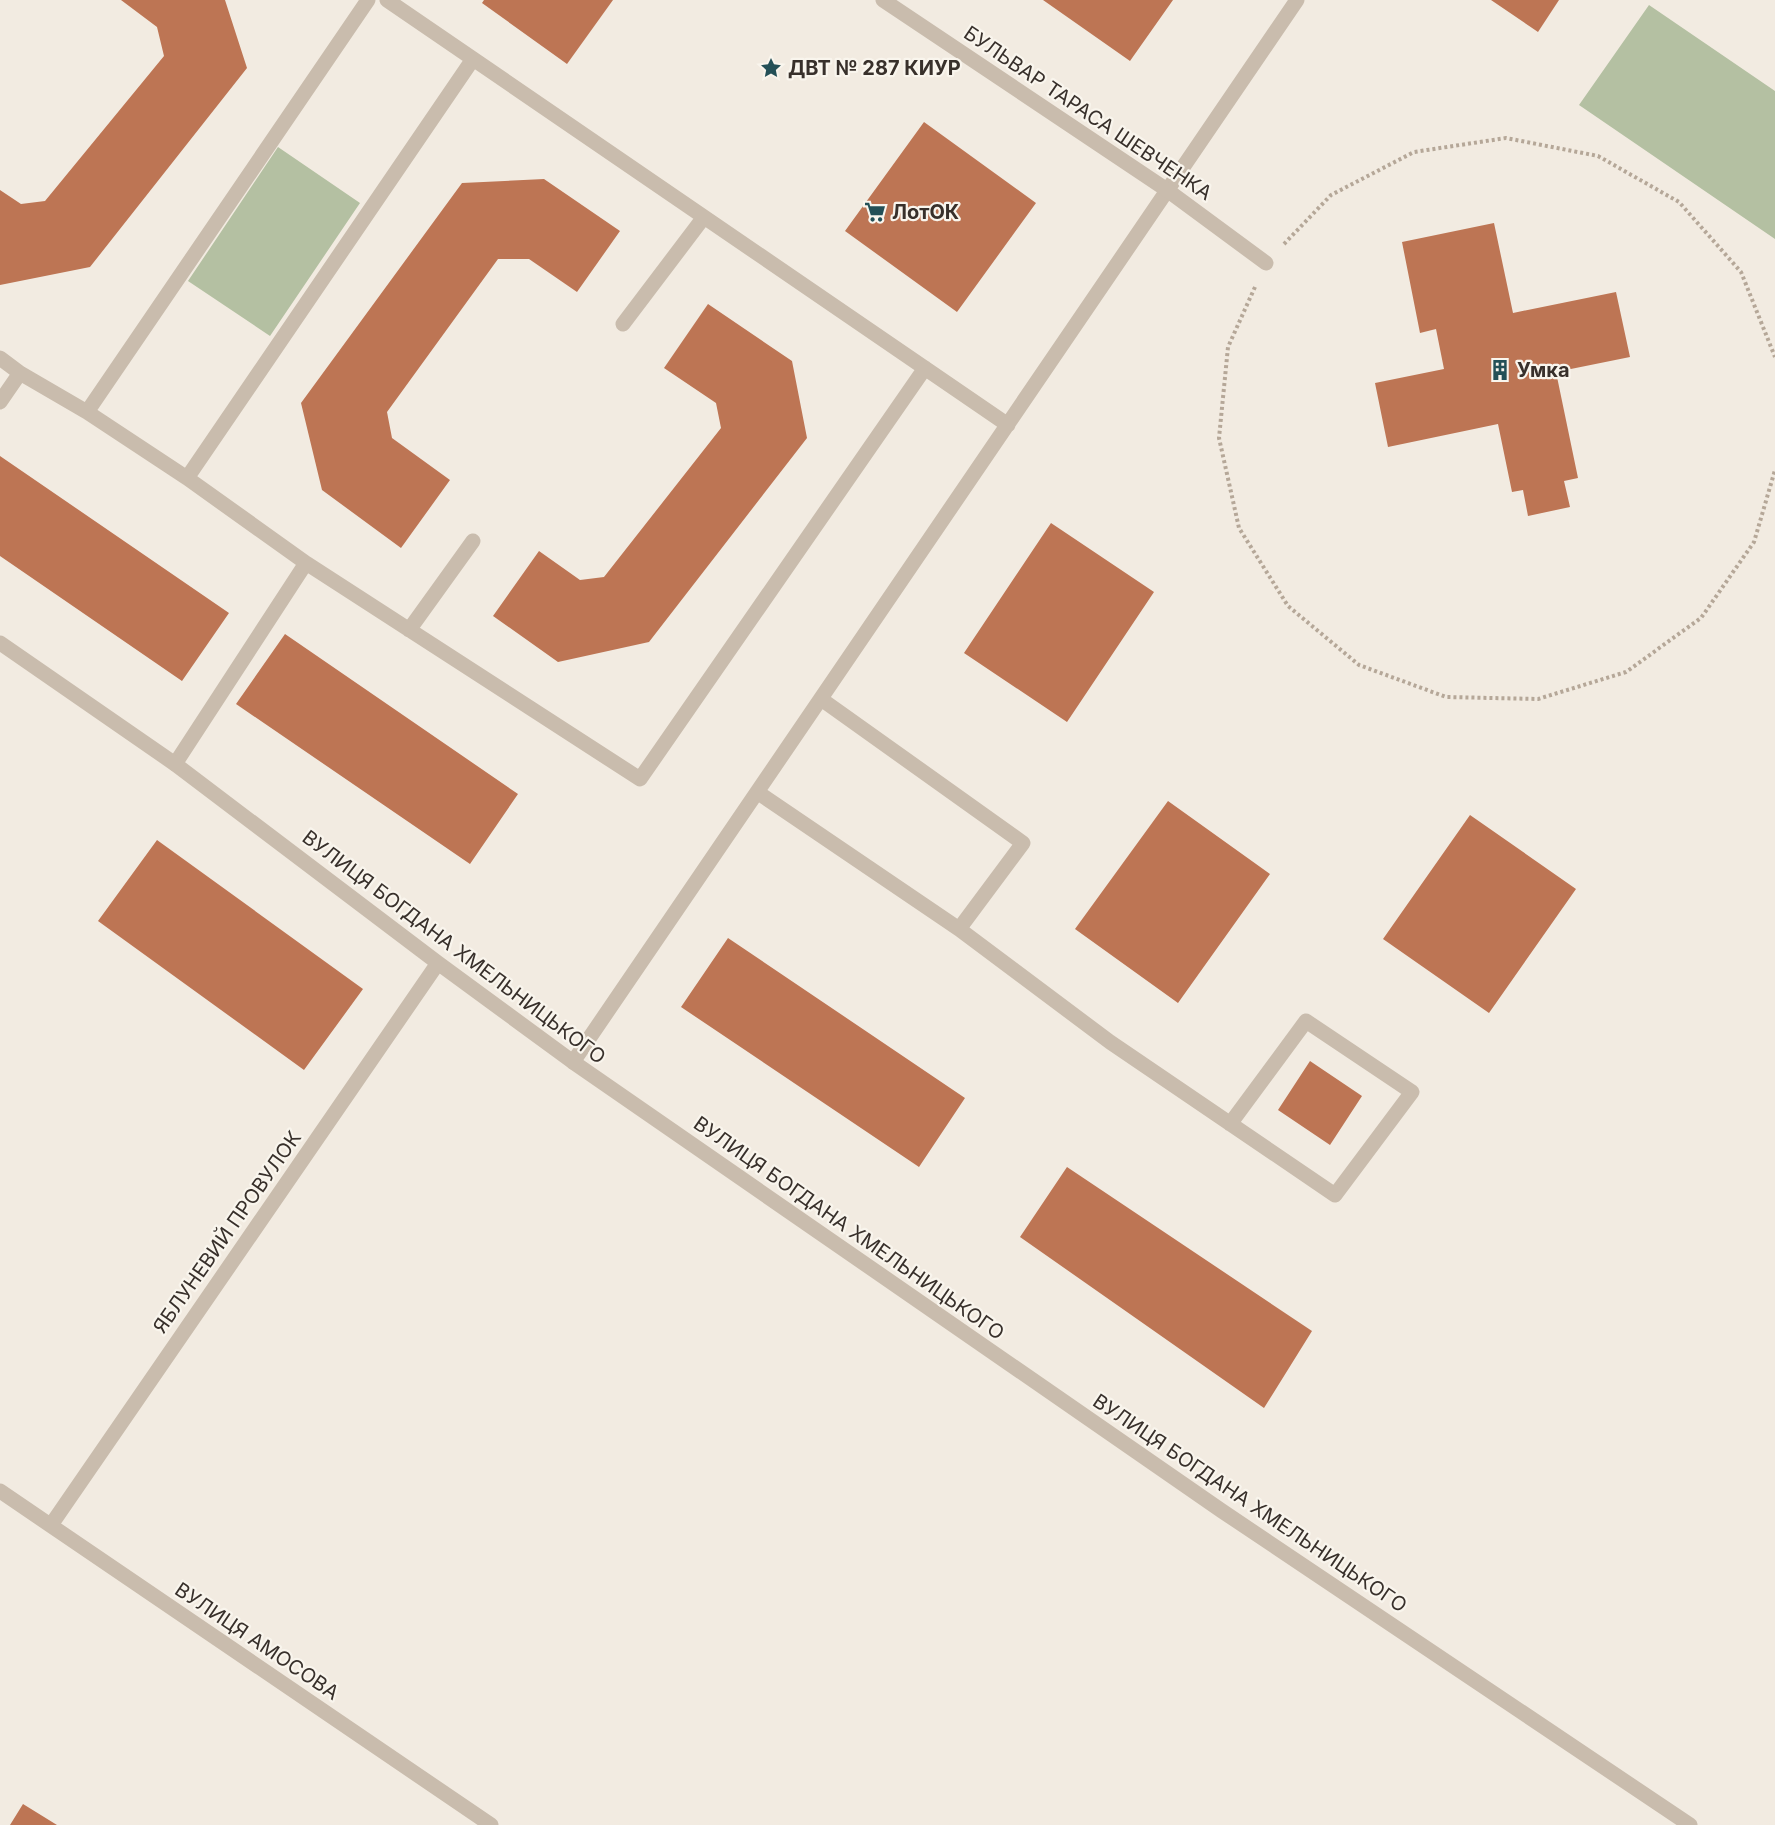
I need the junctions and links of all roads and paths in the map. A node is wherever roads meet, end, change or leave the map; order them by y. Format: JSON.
{"nodes":[{"id":1,"x":368,"y":0,"type":"edge"},
{"id":2,"x":387,"y":0,"type":"edge"},
{"id":3,"x":884,"y":0,"type":"edge"},
{"id":4,"x":1297,"y":0,"type":"edge"},
{"id":5,"x":473,"y":59,"type":"junction"},
{"id":6,"x":1167,"y":190,"type":"junction"},
{"id":7,"x":704,"y":217,"type":"junction"},
{"id":8,"x":1266,"y":263,"type":"junction"},
{"id":9,"x":623,"y":324,"type":"dead end"},
{"id":10,"x":1775,"y":357,"type":"edge"},
{"id":11,"x":0,"y":358,"type":"edge"},
{"id":12,"x":925,"y":368,"type":"junction"},
{"id":13,"x":20,"y":373,"type":"junction"},
{"id":14,"x":0,"y":402,"type":"edge"},
{"id":15,"x":87,"y":412,"type":"junction"},
{"id":16,"x":1008,"y":425,"type":"junction"},
{"id":17,"x":1775,"y":470,"type":"edge"},
{"id":18,"x":186,"y":478,"type":"junction"},
{"id":19,"x":473,"y":541,"type":"dead end"},
{"id":20,"x":306,"y":563,"type":"junction"},
{"id":21,"x":409,"y":630,"type":"junction"},
{"id":22,"x":0,"y":643,"type":"edge"},
{"id":23,"x":820,"y":699,"type":"junction"},
{"id":24,"x":175,"y":764,"type":"junction"},
{"id":25,"x":757,"y":792,"type":"junction"},
{"id":26,"x":960,"y":929,"type":"junction"},
{"id":27,"x":438,"y":963,"type":"junction"},
{"id":28,"x":573,"y":1062,"type":"junction"},
{"id":29,"x":1230,"y":1124,"type":"junction"},
{"id":30,"x":0,"y":1491,"type":"edge"},
{"id":31,"x":51,"y":1525,"type":"junction"},
{"id":32,"x":491,"y":1825,"type":"edge"},
{"id":33,"x":1690,"y":1825,"type":"edge"}],
"edges":[{"from":1,"to":15,"type":"street"},
{"from":2,"to":5,"type":"street"},
{"from":3,"to":6,"type":"street","name":"БУЛЬВАР ТАРАСА ШЕВЧЕНКА"},
{"from":4,"to":6,"type":"street"},
{"from":5,"to":7,"type":"street"},
{"from":5,"to":18,"type":"street"},
{"from":6,"to":8,"type":"street","name":"БУЛЬВАР ТАРАСА ШЕВЧЕНКА"},
{"from":6,"to":16,"type":"street"},
{"from":7,"to":9,"type":"street"},
{"from":7,"to":12,"type":"street"},
{"from":8,"to":10,"type":"path"},
{"from":8,"to":17,"type":"path"},
{"from":11,"to":13,"type":"street"},
{"from":12,"to":16,"type":"street"},
{"from":12,"to":21,"type":"street"},
{"from":13,"to":14,"type":"street"},
{"from":13,"to":15,"type":"street"},
{"from":15,"to":18,"type":"street"},
{"from":16,"to":23,"type":"street"},
{"from":18,"to":20,"type":"street"},
{"from":19,"to":21,"type":"street"},
{"from":20,"to":21,"type":"street"},
{"from":20,"to":24,"type":"street"},
{"from":22,"to":24,"type":"street","name":"ВУЛИЦЯ БОГДАНА ХМЕЛЬНИЦЬКОГО"},
{"from":23,"to":25,"type":"street"},
{"from":23,"to":26,"type":"street"},
{"from":24,"to":27,"type":"street","name":"ВУЛИЦЯ БОГДАНА ХМЕЛЬНИЦЬКОГО"},
{"from":25,"to":26,"type":"street"},
{"from":25,"to":28,"type":"street"},
{"from":26,"to":29,"type":"street"},
{"from":27,"to":28,"type":"street","name":"ВУЛИЦЯ БОГДАНА ХМЕЛЬНИЦЬКОГО"},
{"from":27,"to":31,"type":"street","name":"ЯБЛУНЕВИЙ ПРОВУЛОК"},
{"from":28,"to":33,"type":"street","name":"ВУЛИЦЯ БОГДАНА ХМЕЛЬНИЦЬКОГО"},
{"from":29,"to":29,"type":"street"},
{"from":30,"to":31,"type":"street","name":"ВУЛИЦЯ АМОСОВА"},
{"from":31,"to":32,"type":"street","name":"ВУЛИЦЯ АМОСОВА"}]}
